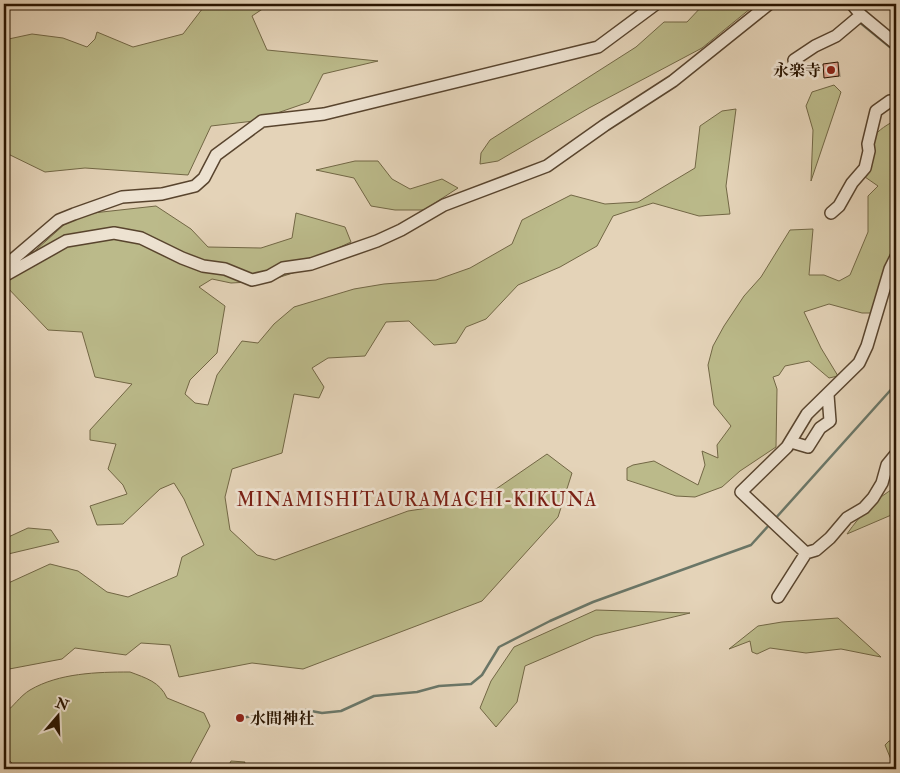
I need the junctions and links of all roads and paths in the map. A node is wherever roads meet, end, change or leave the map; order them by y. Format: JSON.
{"nodes":[{"id":1,"x":656,"y":4,"type":"edge"},
{"id":2,"x":769,"y":4,"type":"edge"},
{"id":3,"x":857,"y":12,"type":"edge"},
{"id":4,"x":896,"y":44,"type":"edge"},
{"id":5,"x":794,"y":60,"type":"dead end"},
{"id":6,"x":896,"y":101,"type":"edge"},
{"id":7,"x":831,"y":213,"type":"dead end"},
{"id":8,"x":896,"y":258,"type":"edge"},
{"id":9,"x":4,"y":267,"type":"edge"},
{"id":10,"x":4,"y":276,"type":"edge"},
{"id":11,"x":828,"y":395,"type":"junction"},
{"id":12,"x":791,"y":442,"type":"junction"},
{"id":13,"x":896,"y":454,"type":"edge"},
{"id":14,"x":806,"y":553,"type":"junction"},
{"id":15,"x":778,"y":597,"type":"dead end"}],
"edges":[{"from":1,"to":9,"type":"street"},
{"from":2,"to":10,"type":"street"},
{"from":3,"to":4,"type":"street"},
{"from":3,"to":5,"type":"street"},
{"from":6,"to":7,"type":"street"},
{"from":8,"to":11,"type":"street"},
{"from":11,"to":12,"type":"street"},
{"from":11,"to":12,"type":"street"},
{"from":12,"to":14,"type":"street"},
{"from":13,"to":14,"type":"street"},
{"from":14,"to":15,"type":"street"}]}
